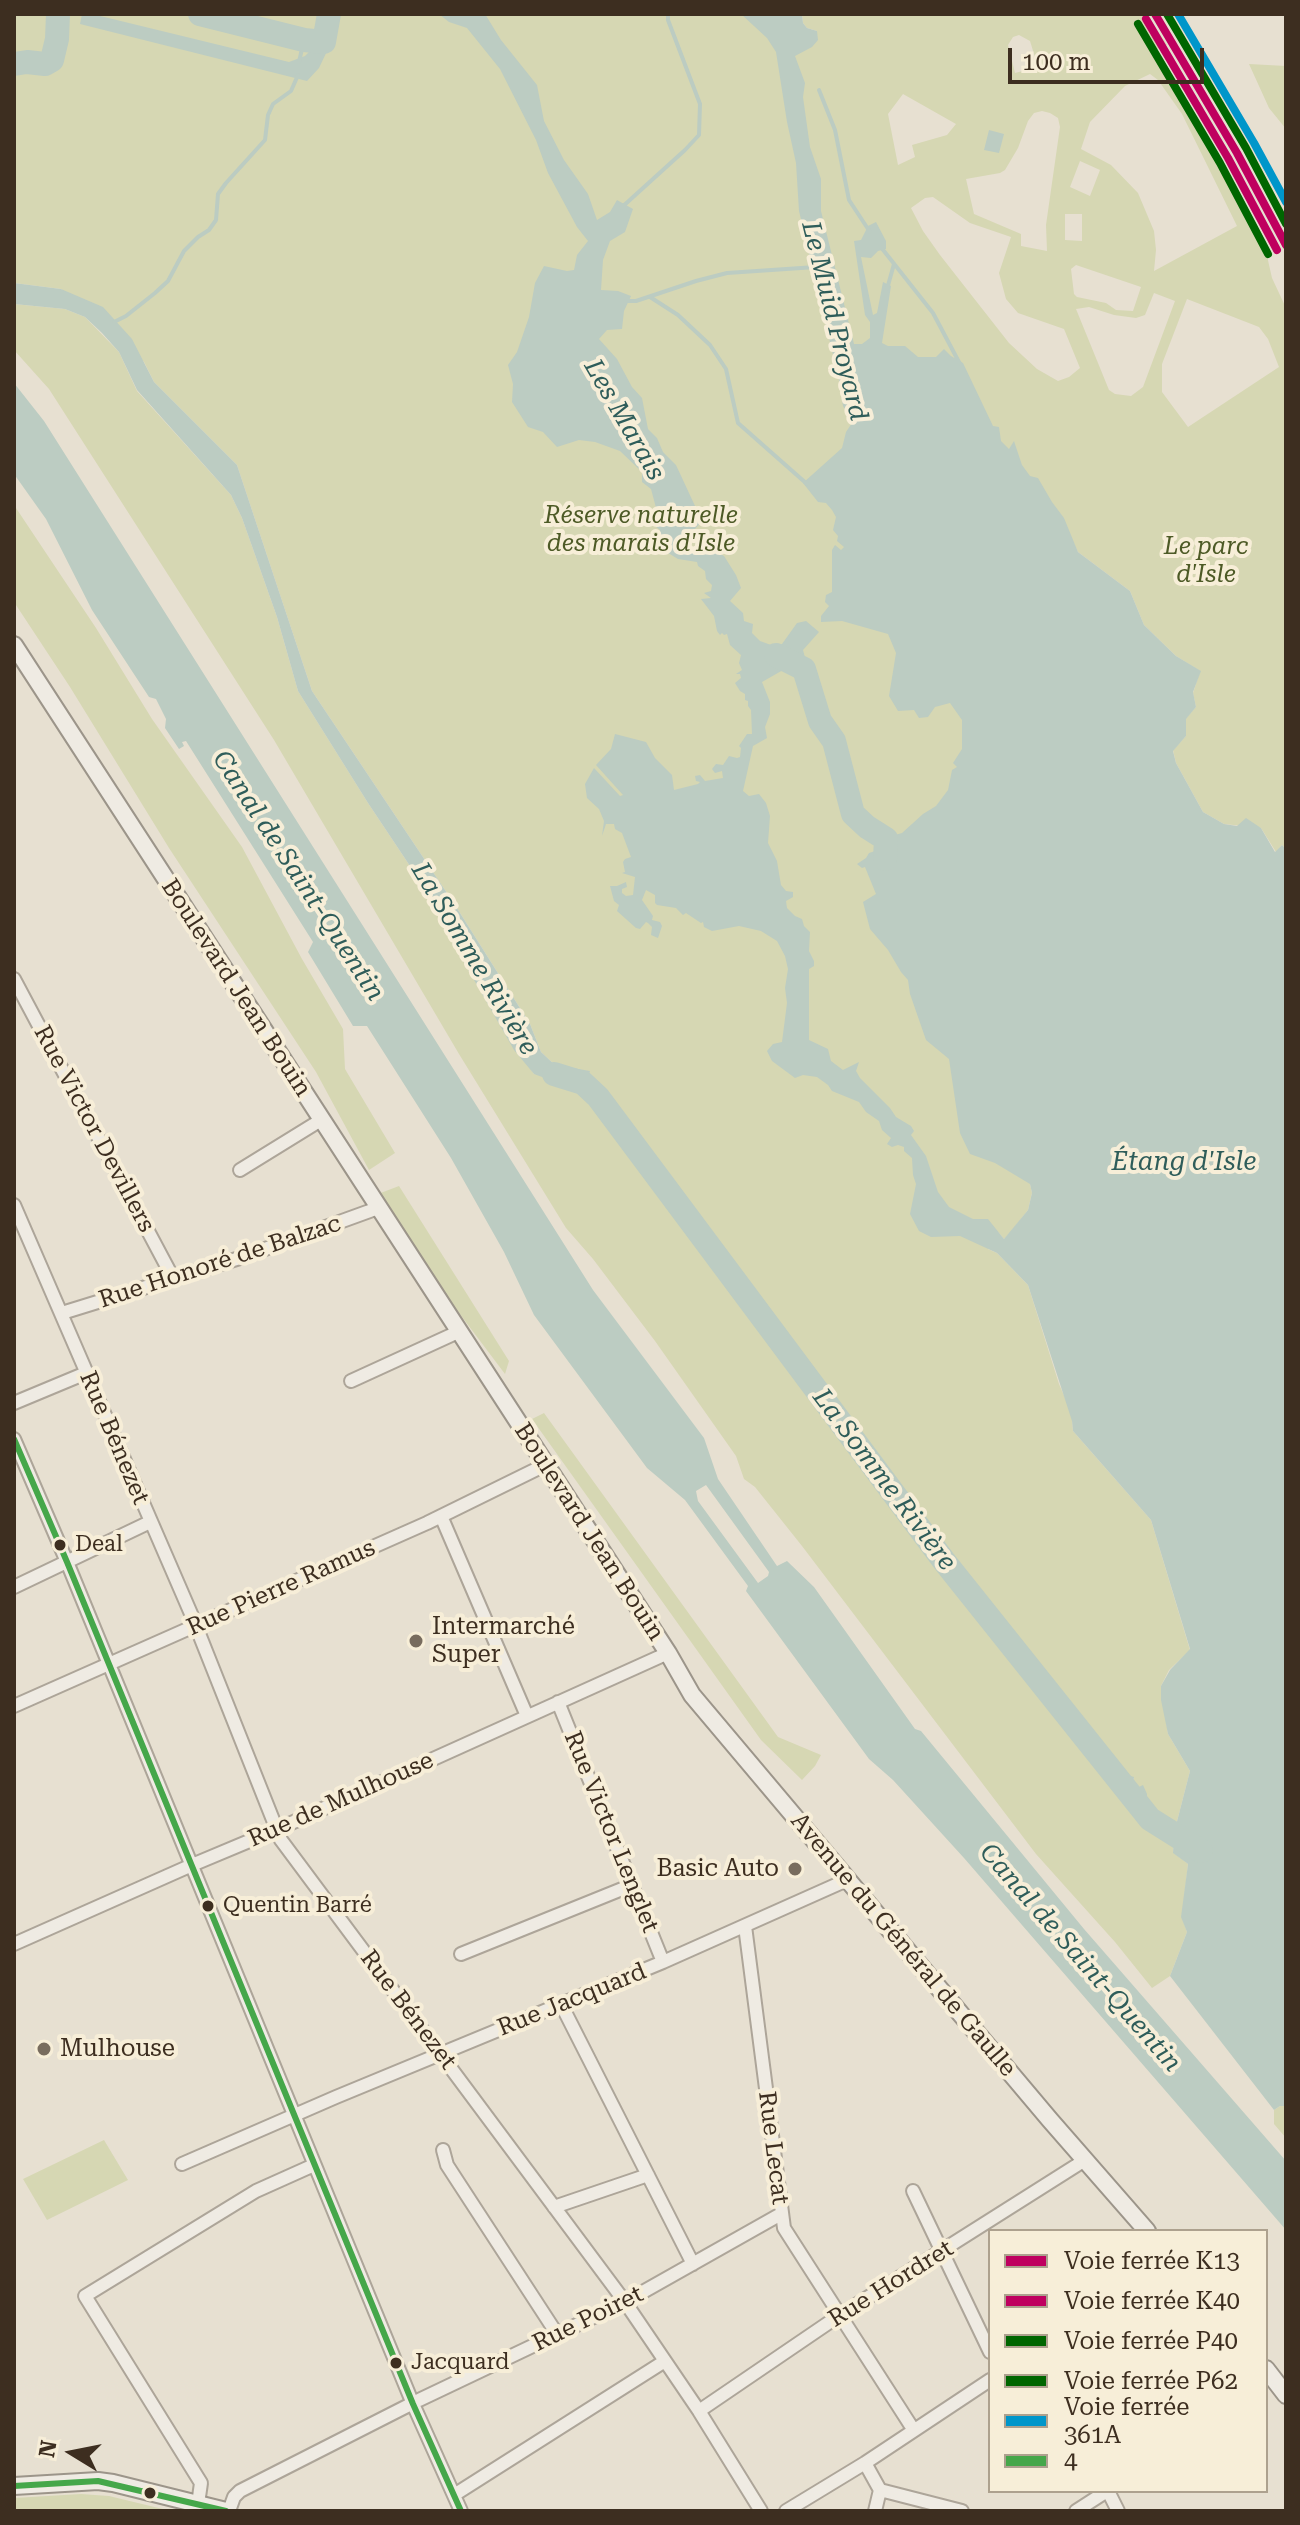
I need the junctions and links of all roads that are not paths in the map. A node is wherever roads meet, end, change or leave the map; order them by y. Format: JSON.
{"nodes":[{"id":1,"x":14,"y":645,"type":"edge"},
{"id":2,"x":14,"y":979,"type":"edge"},
{"id":3,"x":321,"y":1120,"type":"junction"},
{"id":4,"x":240,"y":1170,"type":"dead end"},
{"id":5,"x":14,"y":1205,"type":"edge"},
{"id":6,"x":378,"y":1208,"type":"junction"},
{"id":7,"x":173,"y":1278,"type":"junction"},
{"id":8,"x":62,"y":1313,"type":"junction"},
{"id":9,"x":458,"y":1332,"type":"junction"},
{"id":10,"x":86,"y":1373,"type":"junction"},
{"id":11,"x":351,"y":1381,"type":"dead end"},
{"id":12,"x":14,"y":1403,"type":"edge"},
{"id":13,"x":14,"y":1439,"type":"edge"},
{"id":14,"x":545,"y":1465,"type":"junction"},
{"id":15,"x":441,"y":1516,"type":"junction"},
{"id":16,"x":150,"y":1522,"type":"junction"},
{"id":17,"x":67,"y":1562,"type":"junction"},
{"id":18,"x":14,"y":1587,"type":"edge"},
{"id":19,"x":195,"y":1626,"type":"junction"},
{"id":20,"x":668,"y":1653,"type":"junction"},
{"id":21,"x":108,"y":1664,"type":"junction"},
{"id":22,"x":558,"y":1702,"type":"junction"},
{"id":23,"x":14,"y":1706,"type":"edge"},
{"id":24,"x":527,"y":1716,"type":"junction"},
{"id":25,"x":278,"y":1829,"type":"junction"},
{"id":26,"x":192,"y":1865,"type":"junction"},
{"id":27,"x":847,"y":1880,"type":"junction"},
{"id":28,"x":632,"y":1885,"type":"junction"},
{"id":29,"x":745,"y":1926,"type":"junction"},
{"id":30,"x":14,"y":1928,"type":"edge"},
{"id":31,"x":17,"y":1943,"type":"edge"},
{"id":32,"x":461,"y":1954,"type":"dead end"},
{"id":33,"x":663,"y":1962,"type":"junction"},
{"id":34,"x":561,"y":2004,"type":"junction"},
{"id":35,"x":442,"y":2054,"type":"junction"},
{"id":36,"x":295,"y":2115,"type":"junction"},
{"id":37,"x":443,"y":2150,"type":"dead end"},
{"id":38,"x":1085,"y":2160,"type":"junction"},
{"id":39,"x":182,"y":2164,"type":"dead end"},
{"id":40,"x":314,"y":2165,"type":"junction"},
{"id":41,"x":648,"y":2175,"type":"junction"},
{"id":42,"x":913,"y":2191,"type":"dead end"},
{"id":43,"x":554,"y":2207,"type":"junction"},
{"id":44,"x":781,"y":2214,"type":"junction"},
{"id":45,"x":1145,"y":2229,"type":"edge"},
{"id":46,"x":943,"y":2251,"type":"junction"},
{"id":47,"x":693,"y":2264,"type":"junction"},
{"id":48,"x":625,"y":2302,"type":"junction"},
{"id":49,"x":840,"y":2315,"type":"junction"},
{"id":50,"x":557,"y":2334,"type":"junction"},
{"id":51,"x":988,"y":2348,"type":"edge"},
{"id":52,"x":665,"y":2361,"type":"junction"},
{"id":53,"x":1269,"y":2380,"type":"edge"},
{"id":54,"x":988,"y":2381,"type":"edge"},
{"id":55,"x":1286,"y":2395,"type":"edge"},
{"id":56,"x":413,"y":2404,"type":"junction"},
{"id":57,"x":699,"y":2411,"type":"junction"},
{"id":58,"x":913,"y":2429,"type":"junction"},
{"id":59,"x":865,"y":2463,"type":"junction"},
{"id":60,"x":14,"y":2486,"type":"edge"},
{"id":61,"x":880,"y":2490,"type":"junction"},
{"id":62,"x":1104,"y":2493,"type":"edge"},
{"id":63,"x":1108,"y":2493,"type":"edge"},
{"id":64,"x":454,"y":2495,"type":"junction"},
{"id":65,"x":198,"y":2504,"type":"junction"},
{"id":66,"x":227,"y":2511,"type":"edge"},
{"id":67,"x":461,"y":2511,"type":"edge"},
{"id":68,"x":761,"y":2511,"type":"edge"},
{"id":69,"x":786,"y":2511,"type":"edge"},
{"id":70,"x":875,"y":2511,"type":"edge"},
{"id":71,"x":962,"y":2511,"type":"edge"},
{"id":72,"x":1076,"y":2511,"type":"edge"},
{"id":73,"x":1118,"y":2511,"type":"edge"}],
"edges":[{"from":1,"to":3,"type":"street","name":"Boulevard Jean Bouin"},
{"from":2,"to":7,"type":"street","name":"Rue Victor Devillers"},
{"from":3,"to":4,"type":"street"},
{"from":3,"to":6,"type":"street","name":"Boulevard Jean Bouin"},
{"from":5,"to":8,"type":"street","name":"Rue Bénezet"},
{"from":6,"to":7,"type":"street","name":"Rue Honoré de Balzac"},
{"from":6,"to":9,"type":"street","name":"Boulevard Jean Bouin"},
{"from":7,"to":8,"type":"street","name":"Rue Honoré de Balzac"},
{"from":8,"to":10,"type":"street","name":"Rue Bénezet"},
{"from":9,"to":11,"type":"street"},
{"from":9,"to":14,"type":"street","name":"Boulevard Jean Bouin"},
{"from":10,"to":12,"type":"street"},
{"from":10,"to":16,"type":"street","name":"Rue Bénezet"},
{"from":13,"to":17,"type":"street"},
{"from":14,"to":15,"type":"street","name":"Rue Pierre Ramus"},
{"from":14,"to":20,"type":"street","name":"Boulevard Jean Bouin"},
{"from":15,"to":19,"type":"street","name":"Rue Pierre Ramus"},
{"from":15,"to":24,"type":"street"},
{"from":16,"to":17,"type":"street"},
{"from":16,"to":19,"type":"street","name":"Rue Bénezet"},
{"from":17,"to":18,"type":"street"},
{"from":17,"to":21,"type":"street"},
{"from":19,"to":21,"type":"street","name":"Rue Pierre Ramus"},
{"from":19,"to":25,"type":"street","name":"Rue Bénezet"},
{"from":20,"to":22,"type":"street","name":"Rue de Mulhouse"},
{"from":20,"to":27,"type":"street","name":"Avenue du Général de Gaulle"},
{"from":21,"to":23,"type":"street","name":"Rue Pierre Ramus"},
{"from":21,"to":26,"type":"street"},
{"from":22,"to":24,"type":"street","name":"Rue de Mulhouse"},
{"from":22,"to":28,"type":"street","name":"Rue Victor Lenglet"},
{"from":24,"to":25,"type":"street","name":"Rue de Mulhouse"},
{"from":25,"to":26,"type":"street","name":"Rue de Mulhouse"},
{"from":25,"to":35,"type":"street","name":"Rue Bénezet"},
{"from":26,"to":31,"type":"street","name":"Rue de Mulhouse"},
{"from":26,"to":36,"type":"street"},
{"from":27,"to":29,"type":"street","name":"Rue Jacquard"},
{"from":27,"to":38,"type":"street","name":"Avenue du Général de Gaulle"},
{"from":28,"to":32,"type":"street"},
{"from":28,"to":33,"type":"street","name":"Rue Victor Lenglet"},
{"from":29,"to":33,"type":"street","name":"Rue Jacquard"},
{"from":29,"to":44,"type":"street","name":"Rue Lecat"},
{"from":30,"to":31,"type":"street"},
{"from":33,"to":34,"type":"street","name":"Rue Jacquard"},
{"from":34,"to":35,"type":"street","name":"Rue Jacquard"},
{"from":34,"to":41,"type":"street"},
{"from":35,"to":36,"type":"street","name":"Rue Jacquard"},
{"from":35,"to":43,"type":"street","name":"Rue Bénezet"},
{"from":36,"to":39,"type":"street","name":"Rue Jacquard"},
{"from":36,"to":40,"type":"street"},
{"from":37,"to":50,"type":"street"},
{"from":38,"to":45,"type":"street","name":"Avenue du Général de Gaulle"},
{"from":38,"to":46,"type":"street","name":"Rue Hordret"},
{"from":40,"to":56,"type":"street"},
{"from":40,"to":65,"type":"street"},
{"from":41,"to":43,"type":"street"},
{"from":41,"to":47,"type":"street"},
{"from":42,"to":46,"type":"street"},
{"from":43,"to":48,"type":"street","name":"Rue Bénezet"},
{"from":44,"to":47,"type":"street","name":"Rue Poiret"},
{"from":44,"to":49,"type":"street","name":"Rue Lecat"},
{"from":46,"to":49,"type":"street","name":"Rue Hordret"},
{"from":46,"to":51,"type":"street"},
{"from":47,"to":48,"type":"street","name":"Rue Poiret"},
{"from":48,"to":50,"type":"street","name":"Rue Poiret"},
{"from":48,"to":52,"type":"street","name":"Rue Bénezet"},
{"from":49,"to":57,"type":"street","name":"Rue Hordret"},
{"from":49,"to":58,"type":"street","name":"Rue Lecat"},
{"from":50,"to":56,"type":"street","name":"Rue Poiret"},
{"from":52,"to":57,"type":"street","name":"Rue Bénezet"},
{"from":52,"to":64,"type":"street"},
{"from":53,"to":55,"type":"street"},
{"from":54,"to":58,"type":"street"},
{"from":56,"to":64,"type":"street"},
{"from":56,"to":66,"type":"street","name":"Rue Poiret"},
{"from":57,"to":68,"type":"street","name":"Rue Bénezet"},
{"from":58,"to":59,"type":"street"},
{"from":59,"to":61,"type":"street"},
{"from":59,"to":69,"type":"street"},
{"from":60,"to":65,"type":"street"},
{"from":61,"to":70,"type":"street"},
{"from":61,"to":71,"type":"street"},
{"from":62,"to":72,"type":"street"},
{"from":63,"to":73,"type":"street"},
{"from":64,"to":67,"type":"street"},
{"from":65,"to":66,"type":"street"}]}
